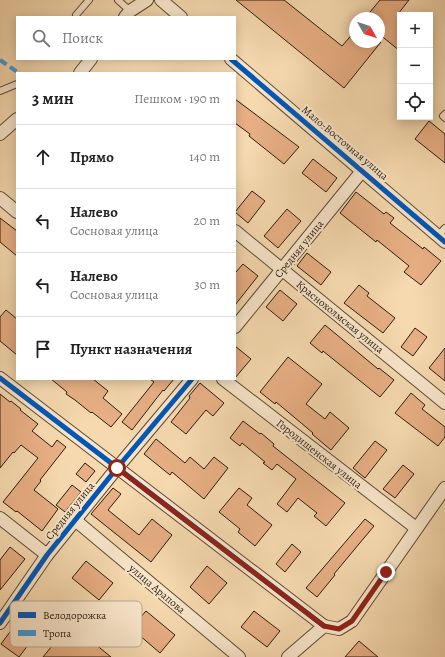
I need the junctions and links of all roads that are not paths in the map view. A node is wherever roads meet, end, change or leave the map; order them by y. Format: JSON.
{"nodes":[{"id":1,"x":89,"y":0,"type":"edge"},
{"id":2,"x":118,"y":0,"type":"edge"},
{"id":3,"x":147,"y":0,"type":"edge"},
{"id":4,"x":162,"y":0,"type":"edge"},
{"id":5,"x":128,"y":14,"type":"edge"},
{"id":6,"x":76,"y":15,"type":"dead end"},
{"id":7,"x":181,"y":16,"type":"edge"},
{"id":8,"x":90,"y":60,"type":"edge"},
{"id":9,"x":232,"y":60,"type":"edge"},
{"id":10,"x":81,"y":72,"type":"edge"},
{"id":11,"x":16,"y":84,"type":"edge"},
{"id":12,"x":0,"y":91,"type":"edge"},
{"id":13,"x":445,"y":114,"type":"edge"},
{"id":14,"x":445,"y":118,"type":"edge"},
{"id":15,"x":16,"y":120,"type":"edge"},
{"id":16,"x":0,"y":134,"type":"edge"},
{"id":17,"x":362,"y":171,"type":"junction"},
{"id":18,"x":0,"y":198,"type":"edge"},
{"id":19,"x":16,"y":211,"type":"edge"},
{"id":20,"x":236,"y":232,"type":"edge"},
{"id":21,"x":443,"y":235,"type":"edge"},
{"id":22,"x":282,"y":270,"type":"junction"},
{"id":23,"x":236,"y":326,"type":"edge"},
{"id":24,"x":0,"y":378,"type":"edge"},
{"id":25,"x":191,"y":380,"type":"edge"},
{"id":26,"x":224,"y":380,"type":"edge"},
{"id":27,"x":445,"y":402,"type":"edge"},
{"id":28,"x":117,"y":468,"type":"junction"},
{"id":29,"x":445,"y":488,"type":"edge"},
{"id":30,"x":0,"y":518,"type":"edge"},
{"id":31,"x":75,"y":520,"type":"junction"},
{"id":32,"x":416,"y":528,"type":"junction"},
{"id":33,"x":47,"y":555,"type":"junction"},
{"id":34,"x":15,"y":601,"type":"edge"},
{"id":35,"x":10,"y":609,"type":"edge"},
{"id":36,"x":0,"y":623,"type":"edge"},
{"id":37,"x":324,"y":626,"type":"junction"},
{"id":38,"x":239,"y":657,"type":"edge"},
{"id":39,"x":288,"y":657,"type":"edge"}],
"edges":[{"from":1,"to":6,"type":"lane"},
{"from":2,"to":5,"type":"lane"},
{"from":3,"to":5,"type":"street"},
{"from":4,"to":7,"type":"street"},
{"from":8,"to":10,"type":"street"},
{"from":9,"to":17,"type":"street","name":"Мало-Восточная улица"},
{"from":11,"to":12,"type":"lane"},
{"from":13,"to":14,"type":"lane"},
{"from":15,"to":16,"type":"street"},
{"from":17,"to":21,"type":"street","name":"Мало-Восточная улица"},
{"from":17,"to":22,"type":"street","name":"Средняя улица"},
{"from":18,"to":19,"type":"street"},
{"from":20,"to":22,"type":"street","name":"Краснохолмская улица"},
{"from":22,"to":23,"type":"street","name":"Средняя улица"},
{"from":22,"to":27,"type":"street","name":"Краснохолмская улица"},
{"from":24,"to":28,"type":"street"},
{"from":25,"to":28,"type":"street","name":"Средняя улица"},
{"from":26,"to":32,"type":"street","name":"Городищенская улица"},
{"from":28,"to":31,"type":"street","name":"Средняя улица"},
{"from":28,"to":37,"type":"street"},
{"from":29,"to":32,"type":"street"},
{"from":30,"to":33,"type":"street"},
{"from":31,"to":33,"type":"street","name":"Средняя улица"},
{"from":31,"to":38,"type":"street","name":"улица Арапова"},
{"from":32,"to":37,"type":"street"},
{"from":33,"to":34,"type":"street","name":"Средняя улица"},
{"from":35,"to":36,"type":"street","name":"Средняя улица"},
{"from":37,"to":39,"type":"street"}]}
